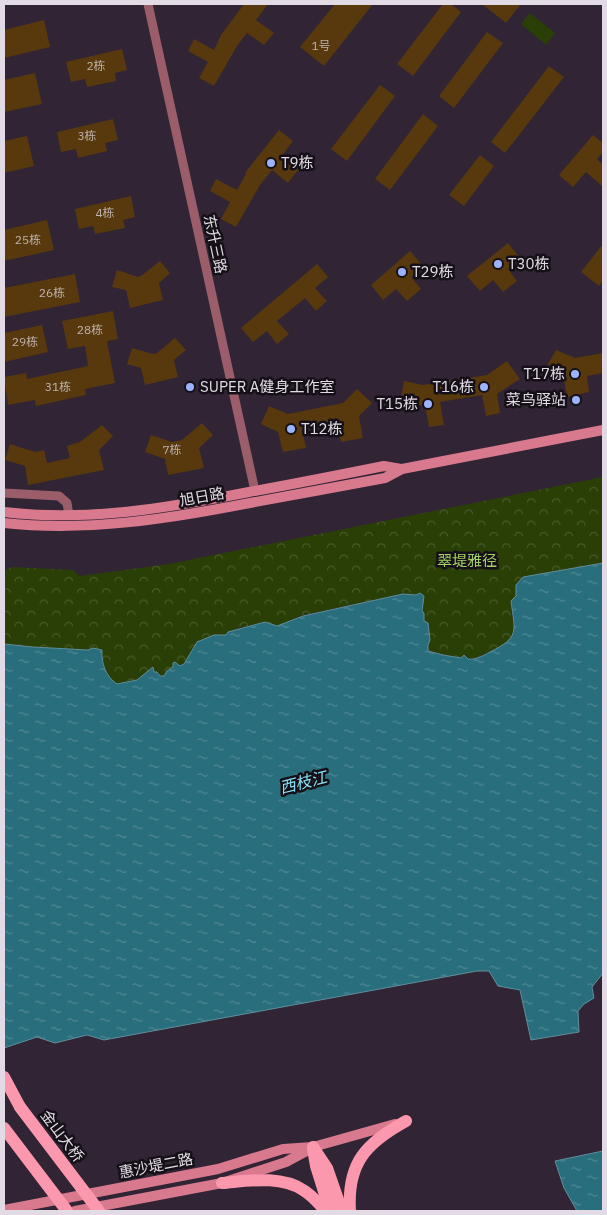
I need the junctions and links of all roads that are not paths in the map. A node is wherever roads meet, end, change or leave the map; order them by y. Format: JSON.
{"nodes":[{"id":1,"x":148,"y":4,"type":"edge"},
{"id":2,"x":603,"y":430,"type":"edge"},
{"id":3,"x":402,"y":469,"type":"junction"},
{"id":4,"x":255,"y":491,"type":"junction"},
{"id":5,"x":4,"y":493,"type":"edge"},
{"id":6,"x":4,"y":512,"type":"edge"},
{"id":7,"x":69,"y":515,"type":"junction"},
{"id":8,"x":4,"y":523,"type":"edge"},
{"id":9,"x":4,"y":1077,"type":"edge"},
{"id":10,"x":4,"y":1087,"type":"edge"},
{"id":11,"x":20,"y":1106,"type":"junction"},
{"id":12,"x":406,"y":1121,"type":"joint"},
{"id":13,"x":4,"y":1128,"type":"edge"},
{"id":14,"x":313,"y":1147,"type":"junction"},
{"id":15,"x":222,"y":1183,"type":"junction"},
{"id":16,"x":4,"y":1210,"type":"edge"},
{"id":17,"x":66,"y":1211,"type":"edge"},
{"id":18,"x":75,"y":1211,"type":"edge"},
{"id":19,"x":100,"y":1211,"type":"edge"},
{"id":20,"x":326,"y":1211,"type":"edge"},
{"id":21,"x":330,"y":1211,"type":"edge"},
{"id":22,"x":342,"y":1211,"type":"edge"},
{"id":23,"x":350,"y":1211,"type":"edge"}],
"edges":[{"from":1,"to":4,"type":"street","name":"东升三路"},
{"from":2,"to":3,"type":"main road","name":"旭日路"},
{"from":3,"to":4,"type":"main road","name":"旭日路"},
{"from":3,"to":8,"type":"main road","name":"旭日路"},
{"from":4,"to":7,"type":"main road","name":"旭日路"},
{"from":5,"to":7,"type":"street"},
{"from":6,"to":7,"type":"main road","name":"旭日路"},
{"from":9,"to":11,"type":"main road","name":"金山大桥"},
{"from":10,"to":11,"type":"main road"},
{"from":11,"to":19,"type":"main road","name":"金山大桥","bridge":true},
{"from":12,"to":14,"type":"main road","name":"惠沙堤二路"},
{"from":12,"to":23,"type":"main road"},
{"from":13,"to":17,"type":"main road","bridge":true},
{"from":14,"to":15,"type":"main road","name":"惠沙堤二路"},
{"from":14,"to":16,"type":"main road","name":"惠沙堤二路"},
{"from":14,"to":21,"type":"main road"},
{"from":14,"to":22,"type":"main road"},
{"from":15,"to":18,"type":"main road","name":"惠沙堤二路"},
{"from":15,"to":20,"type":"main road"}]}
